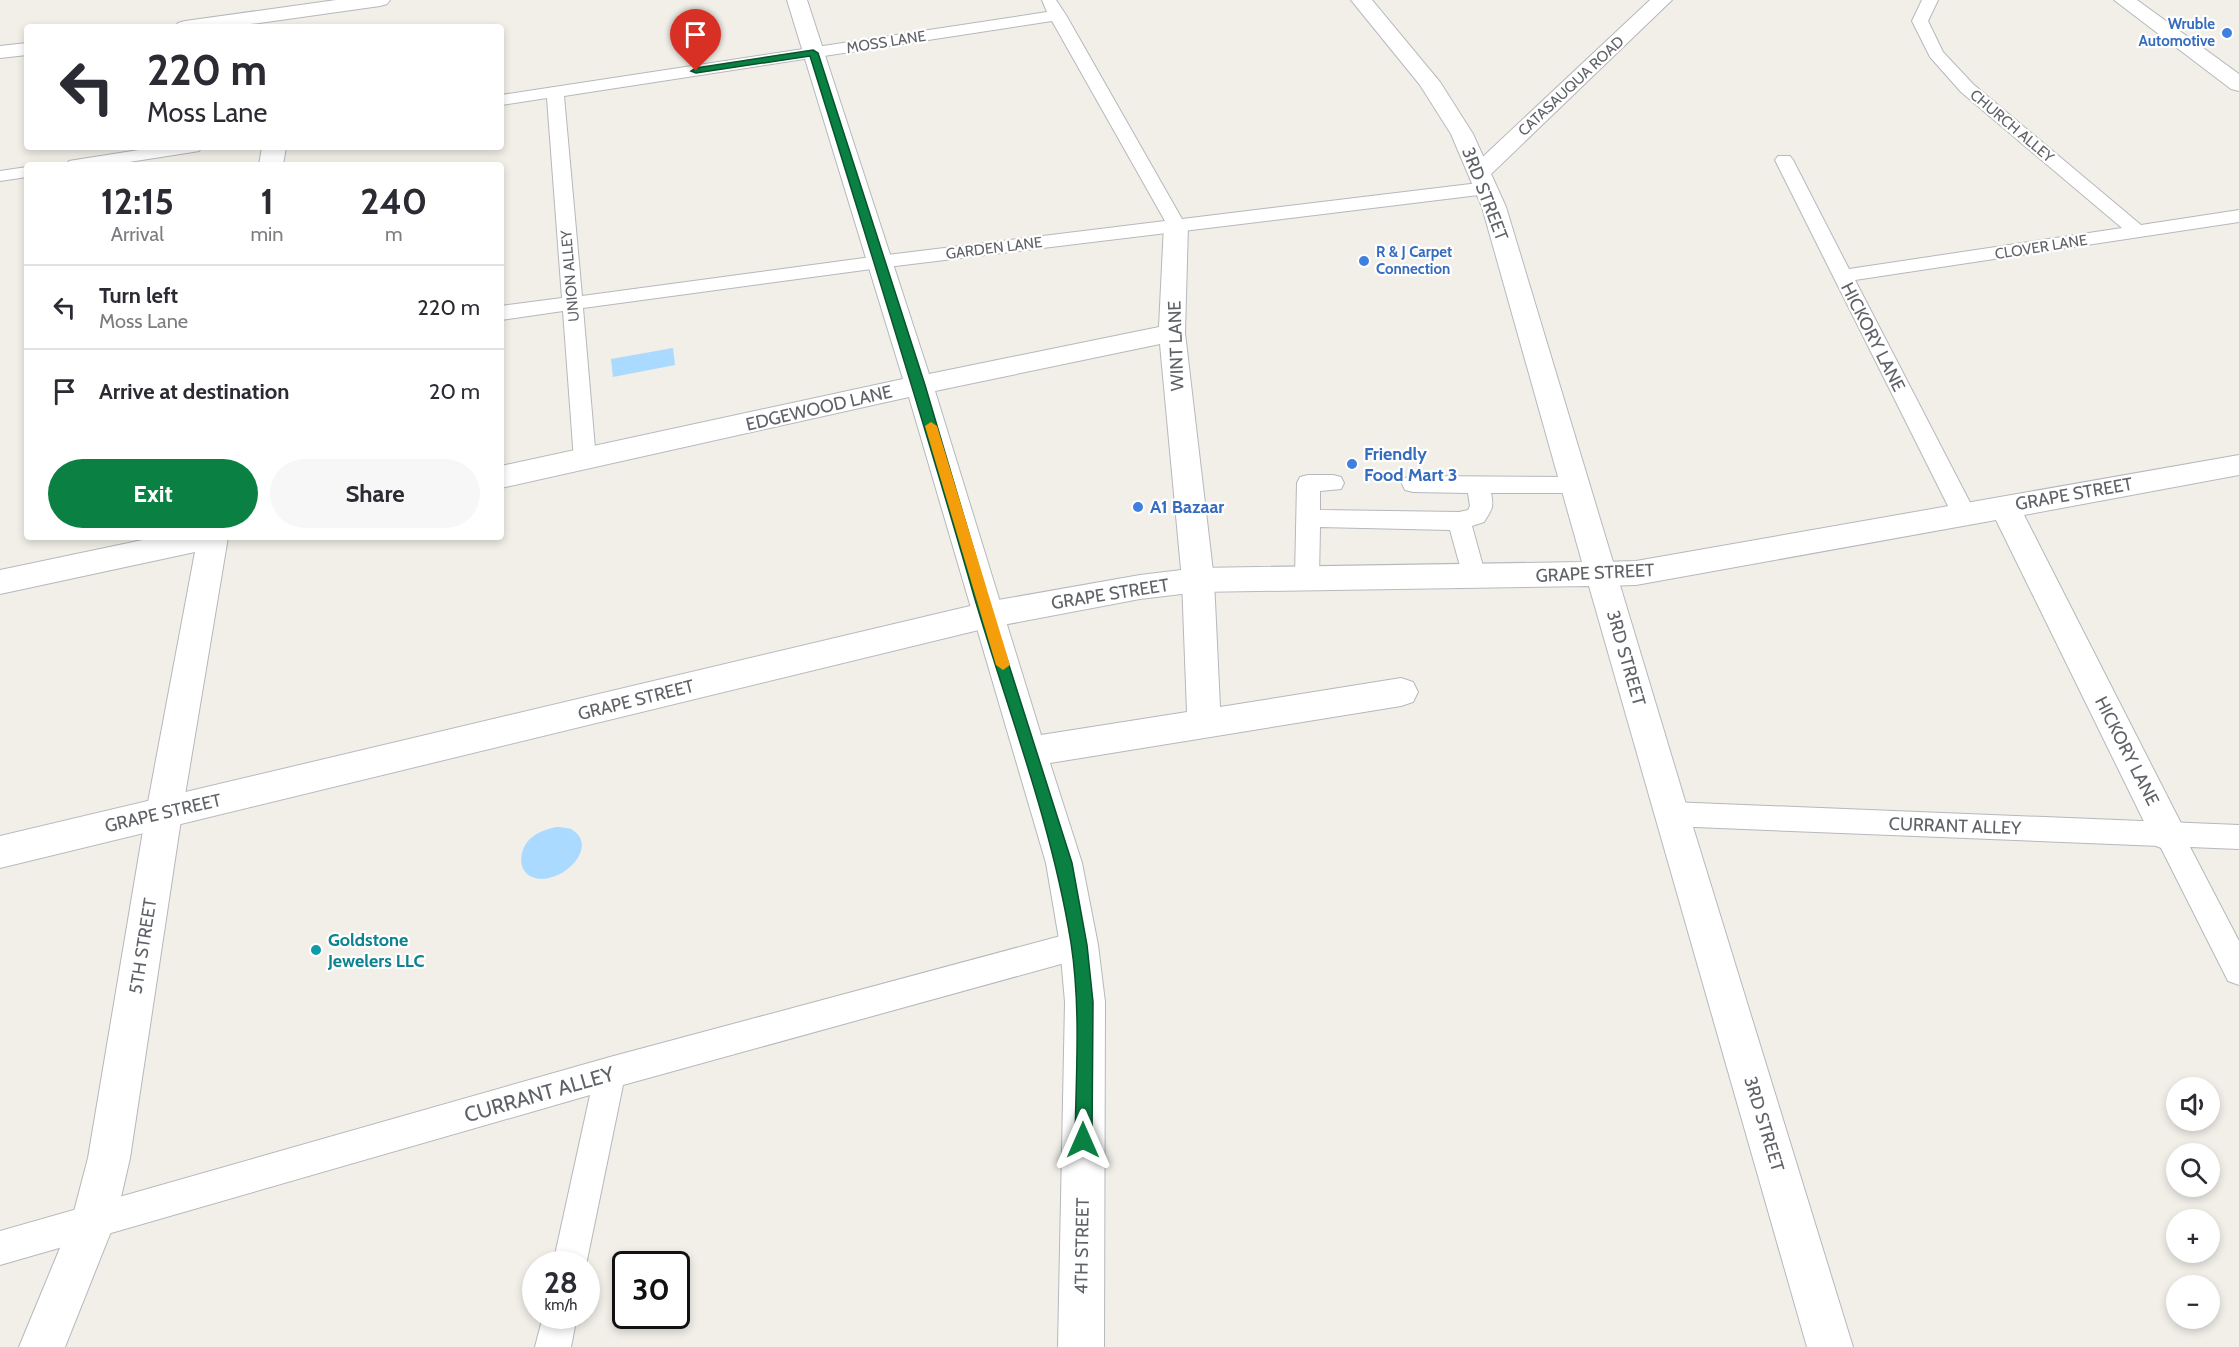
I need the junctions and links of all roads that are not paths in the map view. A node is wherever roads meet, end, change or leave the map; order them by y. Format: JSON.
{"nodes":[{"id":1,"x":380,"y":0,"type":"edge"},
{"id":2,"x":796,"y":0,"type":"edge"},
{"id":3,"x":1361,"y":0,"type":"edge"},
{"id":4,"x":1662,"y":0,"type":"edge"},
{"id":5,"x":1930,"y":0,"type":"edge"},
{"id":6,"x":2124,"y":0,"type":"edge"},
{"id":7,"x":1053,"y":8,"type":"edge"},
{"id":8,"x":295,"y":13,"type":"edge"},
{"id":9,"x":209,"y":24,"type":"edge"},
{"id":10,"x":24,"y":49,"type":"edge"},
{"id":11,"x":0,"y":52,"type":"edge"},
{"id":12,"x":813,"y":53,"type":"junction"},
{"id":13,"x":2239,"y":84,"type":"edge"},
{"id":14,"x":555,"y":92,"type":"junction"},
{"id":15,"x":504,"y":100,"type":"edge"},
{"id":16,"x":174,"y":150,"type":"edge"},
{"id":17,"x":1784,"y":160,"type":"dead end"},
{"id":18,"x":95,"y":162,"type":"edge"},
{"id":19,"x":24,"y":172,"type":"edge"},
{"id":20,"x":0,"y":176,"type":"edge"},
{"id":21,"x":1484,"y":180,"type":"junction"},
{"id":22,"x":2239,"y":216,"type":"edge"},
{"id":23,"x":1176,"y":225,"type":"junction"},
{"id":24,"x":2138,"y":232,"type":"junction"},
{"id":25,"x":879,"y":262,"type":"junction"},
{"id":26,"x":1842,"y":276,"type":"junction"},
{"id":27,"x":572,"y":303,"type":"junction"},
{"id":28,"x":504,"y":313,"type":"edge"},
{"id":29,"x":1172,"y":333,"type":"junction"},
{"id":30,"x":919,"y":385,"type":"junction"},
{"id":31,"x":585,"y":460,"type":"junction"},
{"id":32,"x":2239,"y":465,"type":"edge"},
{"id":33,"x":504,"y":476,"type":"edge"},
{"id":34,"x":1334,"y":483,"type":"dead end"},
{"id":35,"x":1413,"y":484,"type":"dead end"},
{"id":36,"x":1478,"y":484,"type":"junction"},
{"id":37,"x":1576,"y":485,"type":"junction"},
{"id":38,"x":2005,"y":507,"type":"junction"},
{"id":39,"x":1964,"y":514,"type":"junction"},
{"id":40,"x":1309,"y":518,"type":"junction"},
{"id":41,"x":1460,"y":521,"type":"junction"},
{"id":42,"x":199,"y":540,"type":"edge"},
{"id":43,"x":212,"y":540,"type":"edge"},
{"id":44,"x":1602,"y":574,"type":"junction"},
{"id":45,"x":1307,"y":577,"type":"junction"},
{"id":46,"x":1474,"y":577,"type":"junction"},
{"id":47,"x":1198,"y":580,"type":"junction"},
{"id":48,"x":0,"y":582,"type":"edge"},
{"id":49,"x":987,"y":615,"type":"junction"},
{"id":50,"x":1401,"y":692,"type":"dead end"},
{"id":51,"x":1204,"y":724,"type":"junction"},
{"id":52,"x":1031,"y":751,"type":"junction"},
{"id":53,"x":164,"y":813,"type":"junction"},
{"id":54,"x":1671,"y":814,"type":"junction"},
{"id":55,"x":2169,"y":835,"type":"junction"},
{"id":56,"x":2239,"y":837,"type":"edge"},
{"id":57,"x":0,"y":852,"type":"edge"},
{"id":58,"x":1079,"y":945,"type":"junction"},
{"id":59,"x":2239,"y":971,"type":"edge"},
{"id":60,"x":610,"y":1073,"type":"junction"},
{"id":61,"x":94,"y":1219,"type":"junction"},
{"id":62,"x":0,"y":1248,"type":"edge"},
{"id":63,"x":573,"y":1251,"type":"edge"},
{"id":64,"x":557,"y":1329,"type":"edge"},
{"id":65,"x":42,"y":1347,"type":"edge"},
{"id":66,"x":554,"y":1347,"type":"edge"},
{"id":67,"x":1081,"y":1347,"type":"edge"},
{"id":68,"x":1830,"y":1347,"type":"edge"}],
"edges":[{"from":1,"to":8,"type":"street"},
{"from":2,"to":12,"type":"street","name":"4TH STREET"},
{"from":3,"to":21,"type":"street","name":"3RD STREET"},
{"from":4,"to":21,"type":"street","name":"CATASAUQUA ROAD"},
{"from":5,"to":24,"type":"lane","name":"CHURCH ALLEY"},
{"from":6,"to":13,"type":"street"},
{"from":7,"to":12,"type":"lane","name":"MOSS LANE"},
{"from":7,"to":23,"type":"lane"},
{"from":8,"to":9,"type":"street"},
{"from":10,"to":11,"type":"street"},
{"from":12,"to":14,"type":"lane","name":"MOSS LANE"},
{"from":12,"to":25,"type":"street","name":"4TH STREET"},
{"from":14,"to":15,"type":"lane","name":"MOSS LANE"},
{"from":14,"to":27,"type":"lane","name":"UNION ALLEY"},
{"from":16,"to":18,"type":"lane"},
{"from":17,"to":26,"type":"lane","name":"HICKORY LANE"},
{"from":19,"to":20,"type":"lane"},
{"from":21,"to":23,"type":"lane","name":"GARDEN LANE"},
{"from":21,"to":37,"type":"street","name":"3RD STREET"},
{"from":22,"to":24,"type":"lane","name":"CLOVER LANE"},
{"from":23,"to":25,"type":"lane","name":"GARDEN LANE"},
{"from":23,"to":29,"type":"street","name":"WINT LANE"},
{"from":24,"to":26,"type":"lane","name":"CLOVER LANE"},
{"from":25,"to":27,"type":"lane","name":"GARDEN LANE"},
{"from":25,"to":30,"type":"street","name":"4TH STREET"},
{"from":26,"to":39,"type":"lane","name":"HICKORY LANE"},
{"from":27,"to":28,"type":"lane","name":"GARDEN LANE"},
{"from":27,"to":31,"type":"lane","name":"UNION ALLEY"},
{"from":29,"to":30,"type":"street","name":"EDGEWOOD LANE"},
{"from":29,"to":47,"type":"street","name":"WINT LANE"},
{"from":30,"to":31,"type":"street","name":"EDGEWOOD LANE"},
{"from":30,"to":49,"type":"street","name":"4TH STREET"},
{"from":31,"to":33,"type":"street","name":"EDGEWOOD LANE"},
{"from":32,"to":38,"type":"street","name":"GRAPE STREET"},
{"from":34,"to":40,"type":"lane"},
{"from":35,"to":36,"type":"lane"},
{"from":36,"to":37,"type":"lane"},
{"from":36,"to":41,"type":"lane"},
{"from":37,"to":44,"type":"street","name":"3RD STREET"},
{"from":38,"to":39,"type":"street","name":"GRAPE STREET"},
{"from":38,"to":55,"type":"street","name":"HICKORY LANE"},
{"from":39,"to":44,"type":"street","name":"GRAPE STREET"},
{"from":40,"to":41,"type":"lane"},
{"from":40,"to":45,"type":"lane"},
{"from":41,"to":46,"type":"lane"},
{"from":42,"to":48,"type":"street"},
{"from":43,"to":53,"type":"street","name":"5TH STREET"},
{"from":44,"to":46,"type":"street","name":"GRAPE STREET"},
{"from":44,"to":54,"type":"street","name":"3RD STREET"},
{"from":45,"to":46,"type":"street","name":"GRAPE STREET"},
{"from":45,"to":47,"type":"street","name":"GRAPE STREET"},
{"from":47,"to":49,"type":"street","name":"GRAPE STREET"},
{"from":47,"to":51,"type":"street","name":"WINT LANE"},
{"from":49,"to":52,"type":"street","name":"4TH STREET"},
{"from":49,"to":53,"type":"street","name":"GRAPE STREET"},
{"from":50,"to":51,"type":"street"},
{"from":51,"to":52,"type":"street"},
{"from":52,"to":58,"type":"street","name":"4TH STREET"},
{"from":53,"to":57,"type":"street","name":"GRAPE STREET"},
{"from":53,"to":61,"type":"street","name":"5TH STREET"},
{"from":54,"to":55,"type":"lane","name":"CURRANT ALLEY"},
{"from":54,"to":68,"type":"street","name":"3RD STREET"},
{"from":55,"to":56,"type":"lane","name":"CURRANT ALLEY"},
{"from":55,"to":59,"type":"lane"},
{"from":58,"to":60,"type":"lane","name":"CURRANT ALLEY"},
{"from":58,"to":67,"type":"street","name":"4TH STREET"},
{"from":60,"to":61,"type":"lane","name":"CURRANT ALLEY"},
{"from":60,"to":63,"type":"lane"},
{"from":61,"to":62,"type":"lane","name":"CURRANT ALLEY"},
{"from":61,"to":65,"type":"street","name":"5TH STREET"},
{"from":64,"to":66,"type":"lane"}]}
